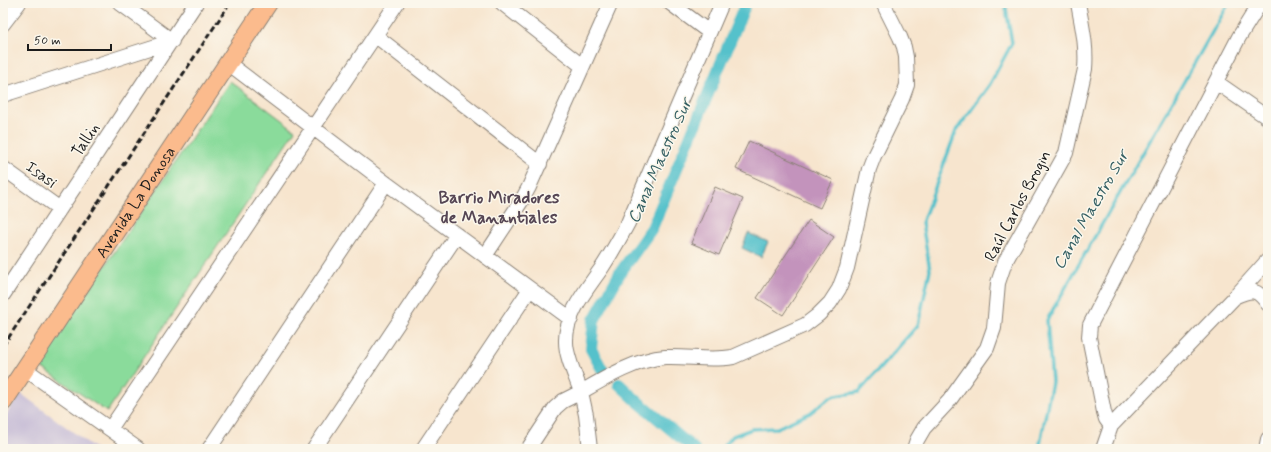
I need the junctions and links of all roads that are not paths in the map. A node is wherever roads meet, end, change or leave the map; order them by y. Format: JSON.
{"nodes":[{"id":1,"x":19,"y":3,"type":"edge"},
{"id":2,"x":120,"y":3,"type":"edge"},
{"id":3,"x":196,"y":3,"type":"edge"},
{"id":4,"x":268,"y":3,"type":"edge"},
{"id":5,"x":397,"y":3,"type":"edge"},
{"id":6,"x":502,"y":3,"type":"edge"},
{"id":7,"x":611,"y":3,"type":"edge"},
{"id":8,"x":670,"y":3,"type":"edge"},
{"id":9,"x":722,"y":3,"type":"edge"},
{"id":10,"x":883,"y":3,"type":"edge"},
{"id":11,"x":1078,"y":3,"type":"edge"},
{"id":12,"x":1260,"y":3,"type":"edge"},
{"id":13,"x":3,"y":24,"type":"edge"},
{"id":14,"x":709,"y":32,"type":"junction"},
{"id":15,"x":376,"y":36,"type":"junction"},
{"id":16,"x":172,"y":41,"type":"junction"},
{"id":17,"x":228,"y":63,"type":"junction"},
{"id":18,"x":582,"y":66,"type":"junction"},
{"id":19,"x":1216,"y":82,"type":"junction"},
{"id":20,"x":3,"y":95,"type":"edge"},
{"id":21,"x":1268,"y":118,"type":"edge"},
{"id":22,"x":313,"y":128,"type":"junction"},
{"id":23,"x":540,"y":164,"type":"junction"},
{"id":24,"x":3,"y":168,"type":"edge"},
{"id":25,"x":386,"y":183,"type":"junction"},
{"id":26,"x":60,"y":209,"type":"junction"},
{"id":27,"x":457,"y":235,"type":"junction"},
{"id":28,"x":484,"y":256,"type":"junction"},
{"id":29,"x":1268,"y":260,"type":"edge"},
{"id":30,"x":530,"y":289,"type":"junction"},
{"id":31,"x":3,"y":295,"type":"edge"},
{"id":32,"x":1236,"y":296,"type":"junction"},
{"id":33,"x":1268,"y":304,"type":"edge"},
{"id":34,"x":571,"y":319,"type":"junction"},
{"id":35,"x":25,"y":369,"type":"junction"},
{"id":36,"x":581,"y":392,"type":"junction"},
{"id":37,"x":3,"y":402,"type":"edge"},
{"id":38,"x":1111,"y":426,"type":"junction"},
{"id":39,"x":110,"y":429,"type":"junction"},
{"id":40,"x":1268,"y":439,"type":"edge"},
{"id":41,"x":138,"y":449,"type":"edge"},
{"id":42,"x":209,"y":449,"type":"edge"},
{"id":43,"x":314,"y":449,"type":"edge"},
{"id":44,"x":423,"y":449,"type":"edge"},
{"id":45,"x":528,"y":449,"type":"edge"},
{"id":46,"x":590,"y":449,"type":"edge"},
{"id":47,"x":914,"y":449,"type":"edge"},
{"id":48,"x":1103,"y":449,"type":"edge"},
{"id":49,"x":1266,"y":449,"type":"edge"}],
"edges":[{"from":1,"to":13,"type":"street"},
{"from":2,"to":16,"type":"street"},
{"from":3,"to":16,"type":"street","name":"Tallin"},
{"from":4,"to":17,"type":"main road","name":"Avenida La Donosa"},
{"from":5,"to":15,"type":"street"},
{"from":6,"to":18,"type":"street"},
{"from":7,"to":18,"type":"street"},
{"from":8,"to":14,"type":"street"},
{"from":9,"to":14,"type":"street"},
{"from":10,"to":36,"type":"street"},
{"from":11,"to":47,"type":"street","name":"Raúl Carlos Brogin"},
{"from":12,"to":19,"type":"street"},
{"from":14,"to":34,"type":"street"},
{"from":15,"to":22,"type":"street"},
{"from":15,"to":23,"type":"street"},
{"from":16,"to":20,"type":"street"},
{"from":16,"to":26,"type":"street","name":"Tallin"},
{"from":17,"to":22,"type":"street"},
{"from":17,"to":35,"type":"main road","name":"Avenida La Donosa"},
{"from":18,"to":23,"type":"street"},
{"from":19,"to":21,"type":"street"},
{"from":19,"to":38,"type":"street"},
{"from":22,"to":25,"type":"street"},
{"from":22,"to":39,"type":"street"},
{"from":23,"to":28,"type":"street"},
{"from":24,"to":26,"type":"street","name":"Isasi"},
{"from":25,"to":27,"type":"street"},
{"from":25,"to":42,"type":"street"},
{"from":26,"to":31,"type":"street","name":"Tallin"},
{"from":27,"to":28,"type":"street"},
{"from":27,"to":43,"type":"street"},
{"from":28,"to":30,"type":"street"},
{"from":29,"to":32,"type":"street"},
{"from":30,"to":34,"type":"street"},
{"from":30,"to":44,"type":"street"},
{"from":32,"to":33,"type":"street"},
{"from":32,"to":38,"type":"street"},
{"from":34,"to":36,"type":"street"},
{"from":35,"to":37,"type":"main road","name":"Avenida La Donosa"},
{"from":35,"to":39,"type":"street"},
{"from":36,"to":45,"type":"street"},
{"from":36,"to":46,"type":"street"},
{"from":38,"to":48,"type":"street"},
{"from":39,"to":41,"type":"street"},
{"from":40,"to":49,"type":"street"}]}
